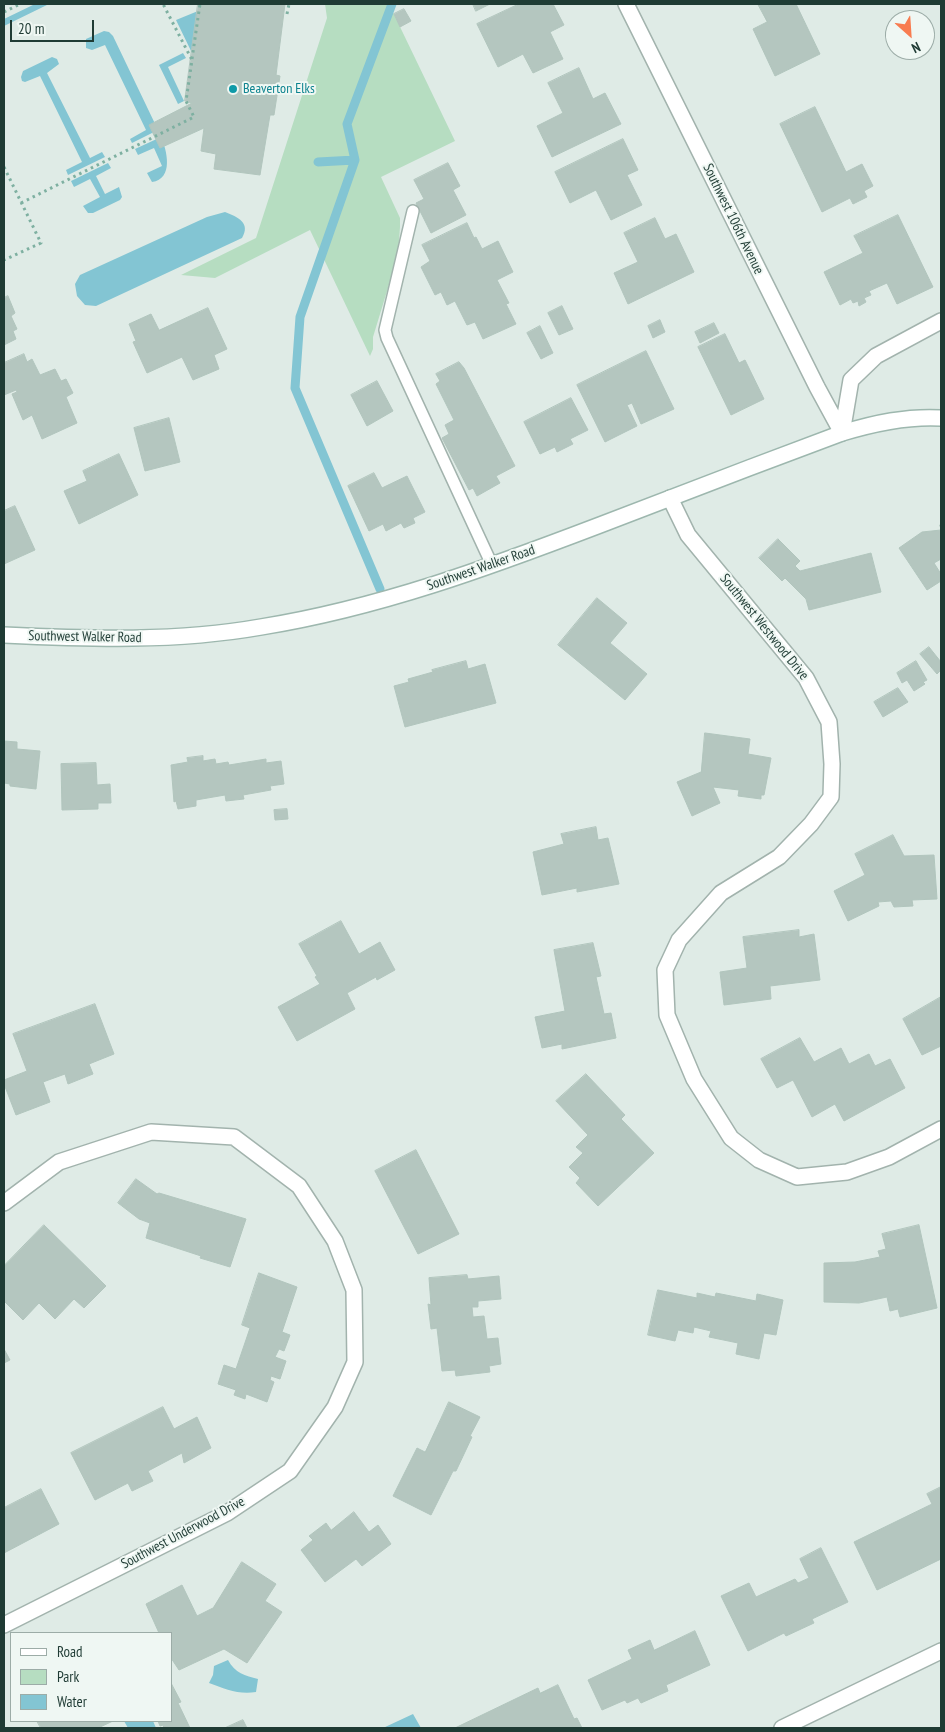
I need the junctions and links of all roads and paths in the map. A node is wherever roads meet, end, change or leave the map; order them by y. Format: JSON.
{"nodes":[{"id":1,"x":20,"y":4,"type":"edge"},
{"id":2,"x":163,"y":4,"type":"edge"},
{"id":3,"x":200,"y":4,"type":"edge"},
{"id":4,"x":289,"y":4,"type":"edge"},
{"id":5,"x":626,"y":4,"type":"edge"},
{"id":6,"x":4,"y":12,"type":"edge"},
{"id":7,"x":288,"y":14,"type":"dead end"},
{"id":8,"x":192,"y":60,"type":"junction"},
{"id":9,"x":4,"y":167,"type":"edge"},
{"id":10,"x":21,"y":203,"type":"junction"},
{"id":11,"x":413,"y":210,"type":"dead end"},
{"id":12,"x":4,"y":260,"type":"edge"},
{"id":13,"x":941,"y":321,"type":"edge"},
{"id":14,"x":941,"y":418,"type":"edge"},
{"id":15,"x":842,"y":433,"type":"junction"},
{"id":16,"x":670,"y":498,"type":"junction"},
{"id":17,"x":492,"y":565,"type":"junction"},
{"id":18,"x":4,"y":635,"type":"edge"},
{"id":19,"x":941,"y":1129,"type":"edge"},
{"id":20,"x":4,"y":1203,"type":"edge"},
{"id":21,"x":4,"y":1625,"type":"edge"},
{"id":22,"x":941,"y":1651,"type":"edge"},
{"id":23,"x":782,"y":1728,"type":"edge"}],
"edges":[{"from":1,"to":6,"type":"path"},
{"from":2,"to":8,"type":"path"},
{"from":3,"to":8,"type":"path"},
{"from":4,"to":7,"type":"path"},
{"from":5,"to":15,"type":"street","name":"Southwest 106th Avenue"},
{"from":8,"to":10,"type":"path"},
{"from":9,"to":10,"type":"path"},
{"from":10,"to":12,"type":"path"},
{"from":11,"to":17,"type":"lane"},
{"from":13,"to":15,"type":"street"},
{"from":14,"to":15,"type":"street","name":"Southwest Walker Road"},
{"from":15,"to":16,"type":"street","name":"Southwest Walker Road"},
{"from":16,"to":17,"type":"street","name":"Southwest Walker Road"},
{"from":16,"to":19,"type":"street","name":"Southwest Westwood Drive"},
{"from":17,"to":18,"type":"street","name":"Southwest Walker Road"},
{"from":20,"to":21,"type":"street","name":"Southwest Underwood Drive"},
{"from":22,"to":23,"type":"street"}]}
